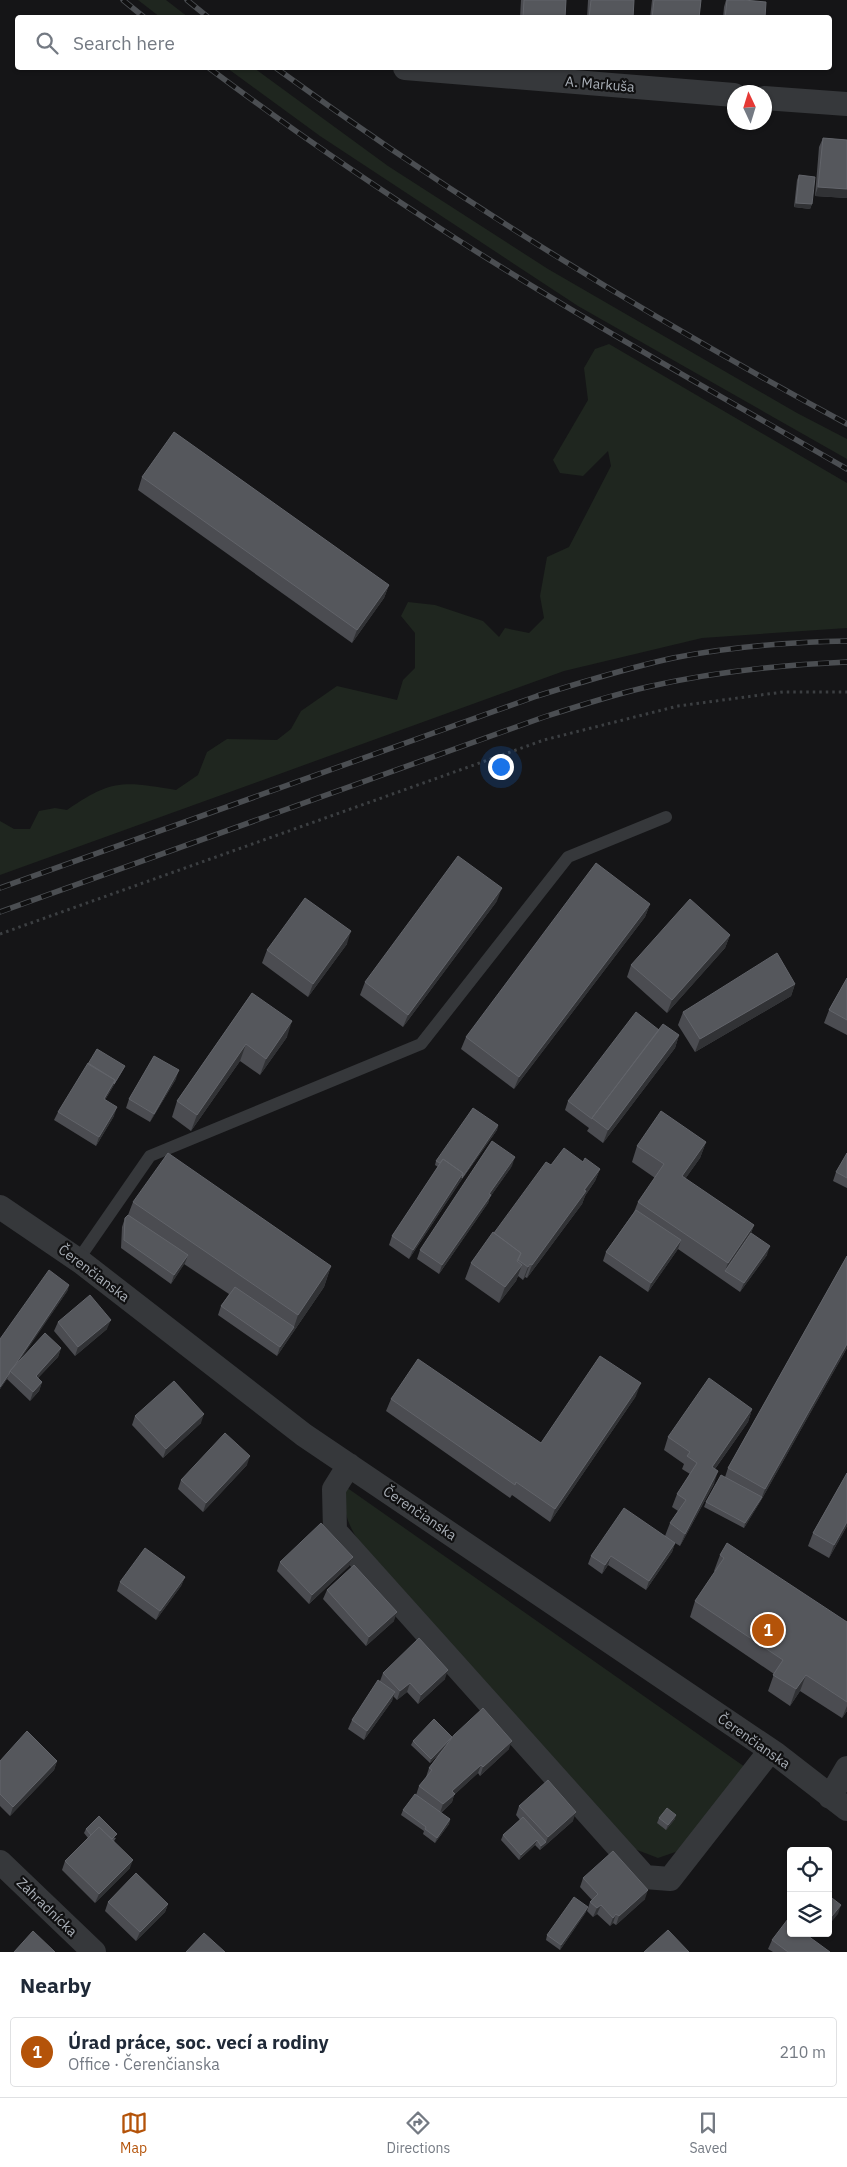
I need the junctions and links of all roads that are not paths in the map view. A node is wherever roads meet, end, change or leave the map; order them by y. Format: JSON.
{"nodes":[{"id":1,"x":429,"y":70,"type":"edge"},
{"id":2,"x":727,"y":94,"type":"edge"},
{"id":3,"x":772,"y":99,"type":"edge"},
{"id":4,"x":847,"y":104,"type":"edge"},
{"id":5,"x":666,"y":817,"type":"dead end"},
{"id":6,"x":0,"y":1207,"type":"edge"},
{"id":7,"x":78,"y":1260,"type":"junction"},
{"id":8,"x":349,"y":1465,"type":"junction"},
{"id":9,"x":770,"y":1750,"type":"junction"},
{"id":10,"x":847,"y":1768,"type":"edge"},
{"id":11,"x":838,"y":1803,"type":"edge"},
{"id":12,"x":0,"y":1862,"type":"edge"},
{"id":13,"x":94,"y":1952,"type":"edge"}],
"edges":[{"from":1,"to":2,"type":"street","name":"A. Markuša"},
{"from":3,"to":4,"type":"street"},
{"from":5,"to":7,"type":"lane"},
{"from":6,"to":7,"type":"street","name":"Čerenčianska"},
{"from":7,"to":8,"type":"street","name":"Čerenčianska"},
{"from":8,"to":9,"type":"street","name":"Čerenčianska"},
{"from":8,"to":9,"type":"street"},
{"from":9,"to":11,"type":"street","name":"Čerenčianska"},
{"from":10,"to":11,"type":"street"},
{"from":12,"to":13,"type":"street","name":"Záhradnícka"}]}
